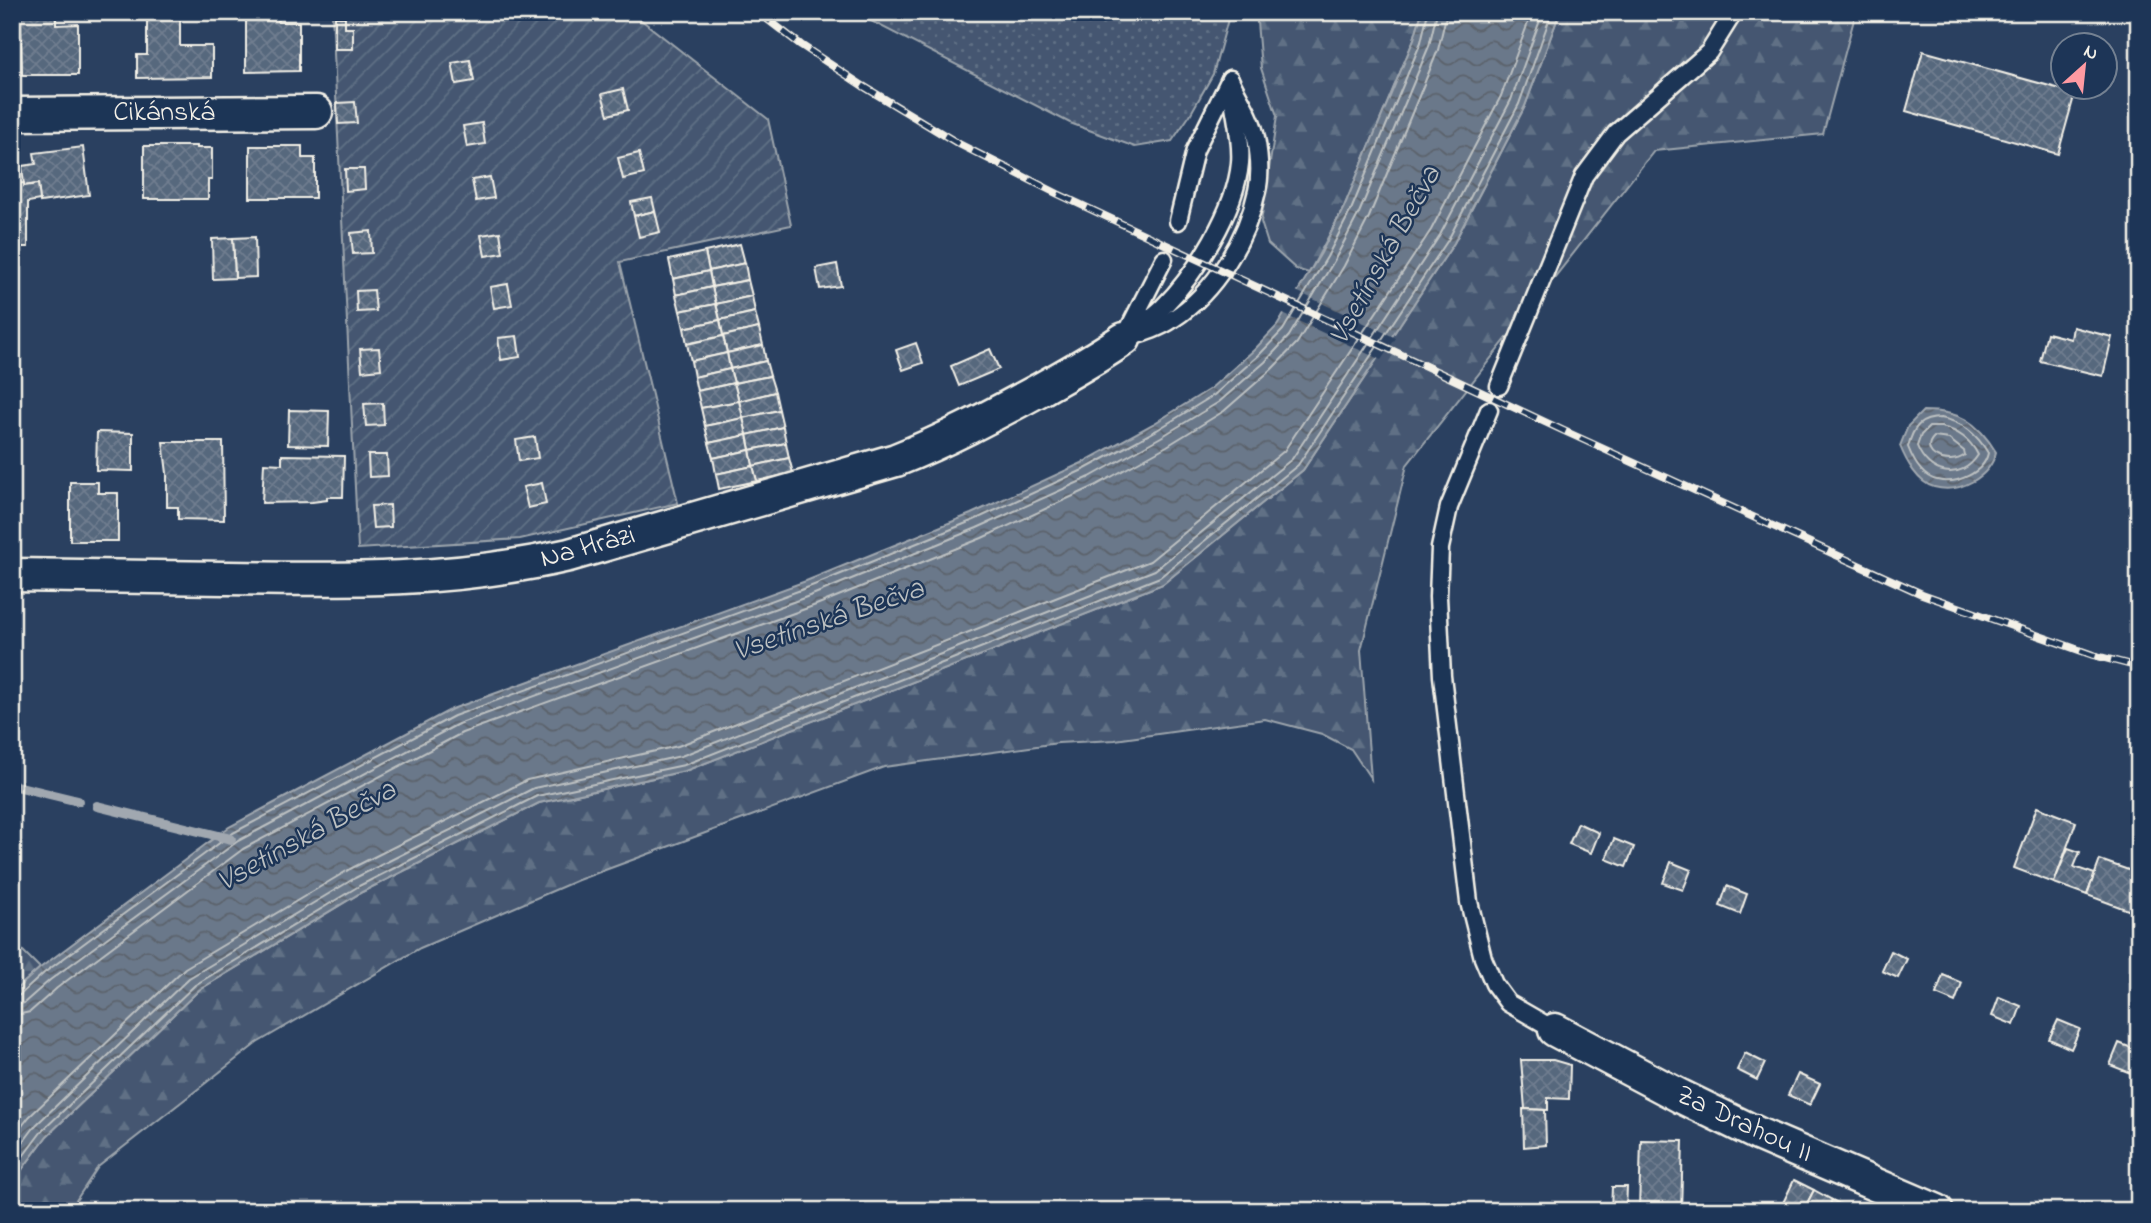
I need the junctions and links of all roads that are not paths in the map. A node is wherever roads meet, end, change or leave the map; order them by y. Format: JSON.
{"nodes":[{"id":1,"x":1734,"y":12,"type":"edge"},
{"id":2,"x":1230,"y":79,"type":"junction"},
{"id":3,"x":316,"y":112,"type":"dead end"},
{"id":4,"x":12,"y":114,"type":"edge"},
{"id":5,"x":1178,"y":221,"type":"dead end"},
{"id":6,"x":1164,"y":259,"type":"dead end"},
{"id":7,"x":1124,"y":339,"type":"junction"},
{"id":8,"x":1499,"y":386,"type":"dead end"},
{"id":9,"x":1489,"y":410,"type":"dead end"},
{"id":10,"x":12,"y":575,"type":"edge"},
{"id":11,"x":1555,"y":1030,"type":"joint"},
{"id":12,"x":1937,"y":1211,"type":"edge"}],
"edges":[{"from":1,"to":8,"type":"lane"},
{"from":2,"to":5,"type":"lane"},
{"from":2,"to":7,"type":"lane"},
{"from":2,"to":7,"type":"lane"},
{"from":3,"to":4,"type":"street","name":"Cikánská"},
{"from":6,"to":7,"type":"lane"},
{"from":7,"to":10,"type":"street","name":"Na Hrázi"},
{"from":9,"to":11,"type":"lane"},
{"from":11,"to":12,"type":"street","name":"Za Drahou II"}]}
